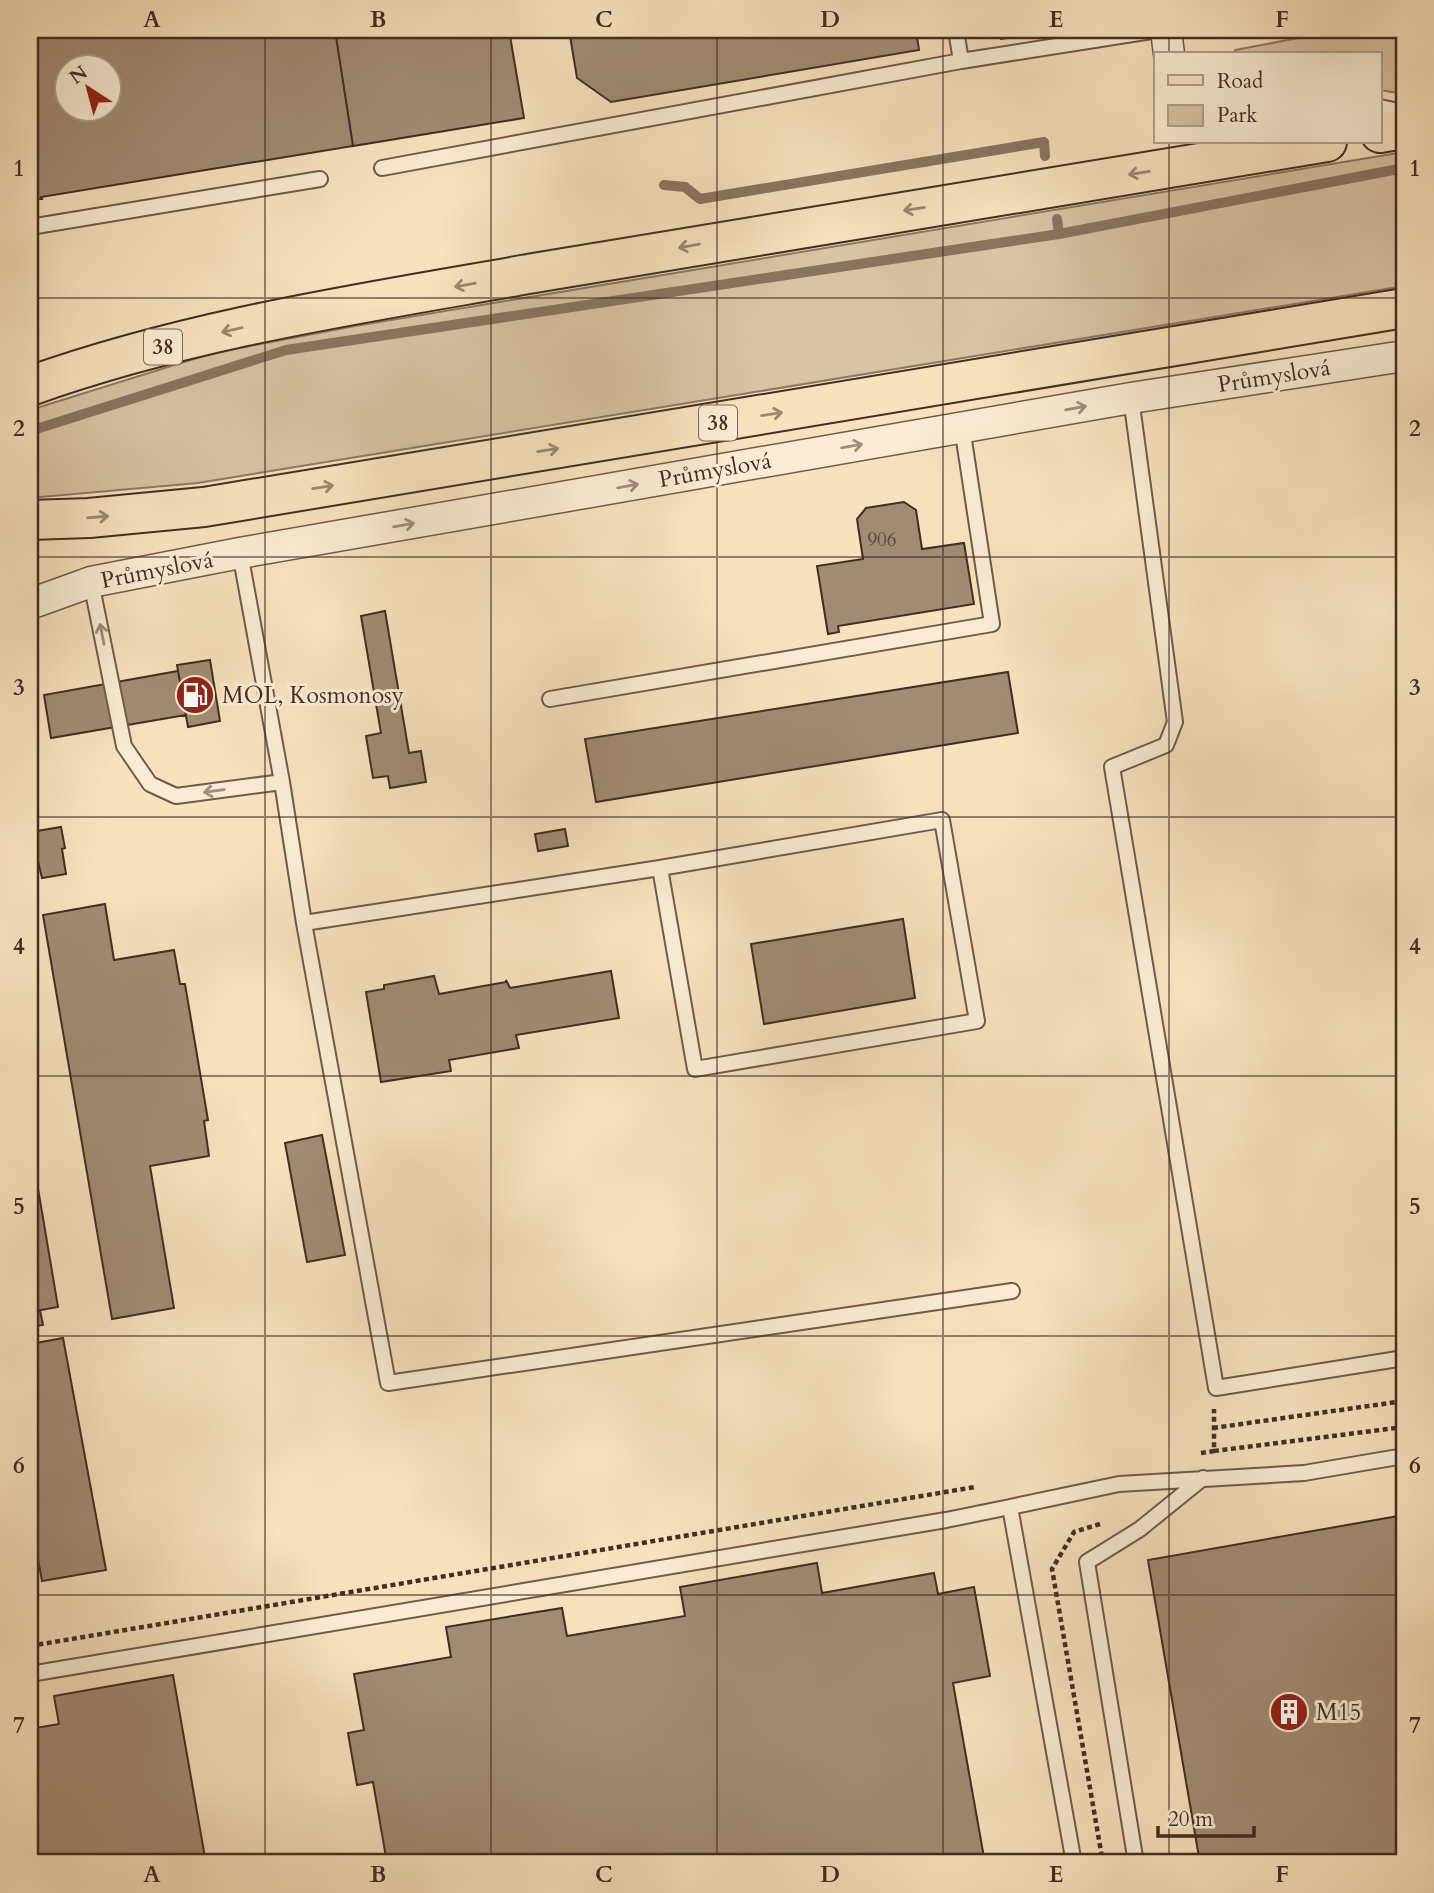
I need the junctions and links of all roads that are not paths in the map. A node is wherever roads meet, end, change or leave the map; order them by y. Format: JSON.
{"nodes":[{"id":1,"x":956,"y":30,"type":"edge"},
{"id":2,"x":1170,"y":43,"type":"edge"},
{"id":3,"x":961,"y":61,"type":"junction"},
{"id":4,"x":1382,"y":107,"type":"edge"},
{"id":5,"x":1404,"y":112,"type":"edge"},
{"id":6,"x":1404,"y":128,"type":"edge"},
{"id":7,"x":1382,"y":133,"type":"edge"},
{"id":8,"x":1303,"y":144,"type":"edge"},
{"id":9,"x":1181,"y":154,"type":"edge"},
{"id":10,"x":383,"y":168,"type":"dead end"},
{"id":11,"x":320,"y":179,"type":"dead end"},
{"id":12,"x":30,"y":227,"type":"edge"},
{"id":13,"x":1404,"y":308,"type":"edge"},
{"id":14,"x":1404,"y":356,"type":"edge"},
{"id":15,"x":30,"y":386,"type":"edge"},
{"id":16,"x":1131,"y":398,"type":"junction"},
{"id":17,"x":961,"y":427,"type":"junction"},
{"id":18,"x":30,"y":520,"type":"edge"},
{"id":19,"x":240,"y":553,"type":"junction"},
{"id":20,"x":91,"y":582,"type":"junction"},
{"id":21,"x":30,"y":604,"type":"edge"},
{"id":22,"x":550,"y":699,"type":"dead end"},
{"id":23,"x":282,"y":782,"type":"junction"},
{"id":24,"x":660,"y":868,"type":"junction"},
{"id":25,"x":304,"y":922,"type":"junction"},
{"id":26,"x":1012,"y":1291,"type":"dead end"},
{"id":27,"x":1404,"y":1359,"type":"edge"},
{"id":28,"x":1404,"y":1456,"type":"edge"},
{"id":29,"x":1203,"y":1478,"type":"junction"},
{"id":30,"x":1010,"y":1507,"type":"junction"},
{"id":31,"x":30,"y":1674,"type":"edge"},
{"id":32,"x":1074,"y":1863,"type":"edge"},
{"id":33,"x":1136,"y":1863,"type":"edge"}],
"edges":[{"from":1,"to":3,"type":"lane"},
{"from":2,"to":3,"type":"lane"},
{"from":3,"to":10,"type":"lane"},
{"from":4,"to":5,"type":"lane"},
{"from":6,"to":7,"type":"main road"},
{"from":8,"to":9,"type":"main road","number":"38"},
{"from":9,"to":15,"type":"main road","number":"38","one_way":true},
{"from":11,"to":12,"type":"lane"},
{"from":18,"to":13,"type":"main road","name":"Průmyslová","number":"38","one_way":true},
{"from":14,"to":16,"type":"street","name":"Průmyslová"},
{"from":17,"to":16,"type":"street","name":"Průmyslová","one_way":true},
{"from":16,"to":27,"type":"lane"},
{"from":19,"to":17,"type":"street","name":"Průmyslová","one_way":true},
{"from":17,"to":22,"type":"lane"},
{"from":19,"to":20,"type":"street","name":"Průmyslová"},
{"from":19,"to":23,"type":"lane"},
{"from":20,"to":21,"type":"street","name":"Průmyslová"},
{"from":23,"to":20,"type":"lane","one_way":true},
{"from":23,"to":25,"type":"lane"},
{"from":24,"to":24,"type":"lane"},
{"from":24,"to":25,"type":"lane"},
{"from":25,"to":26,"type":"lane"},
{"from":28,"to":29,"type":"lane"},
{"from":29,"to":30,"type":"lane"},
{"from":29,"to":33,"type":"lane"},
{"from":30,"to":31,"type":"lane"},
{"from":30,"to":32,"type":"lane"}]}
